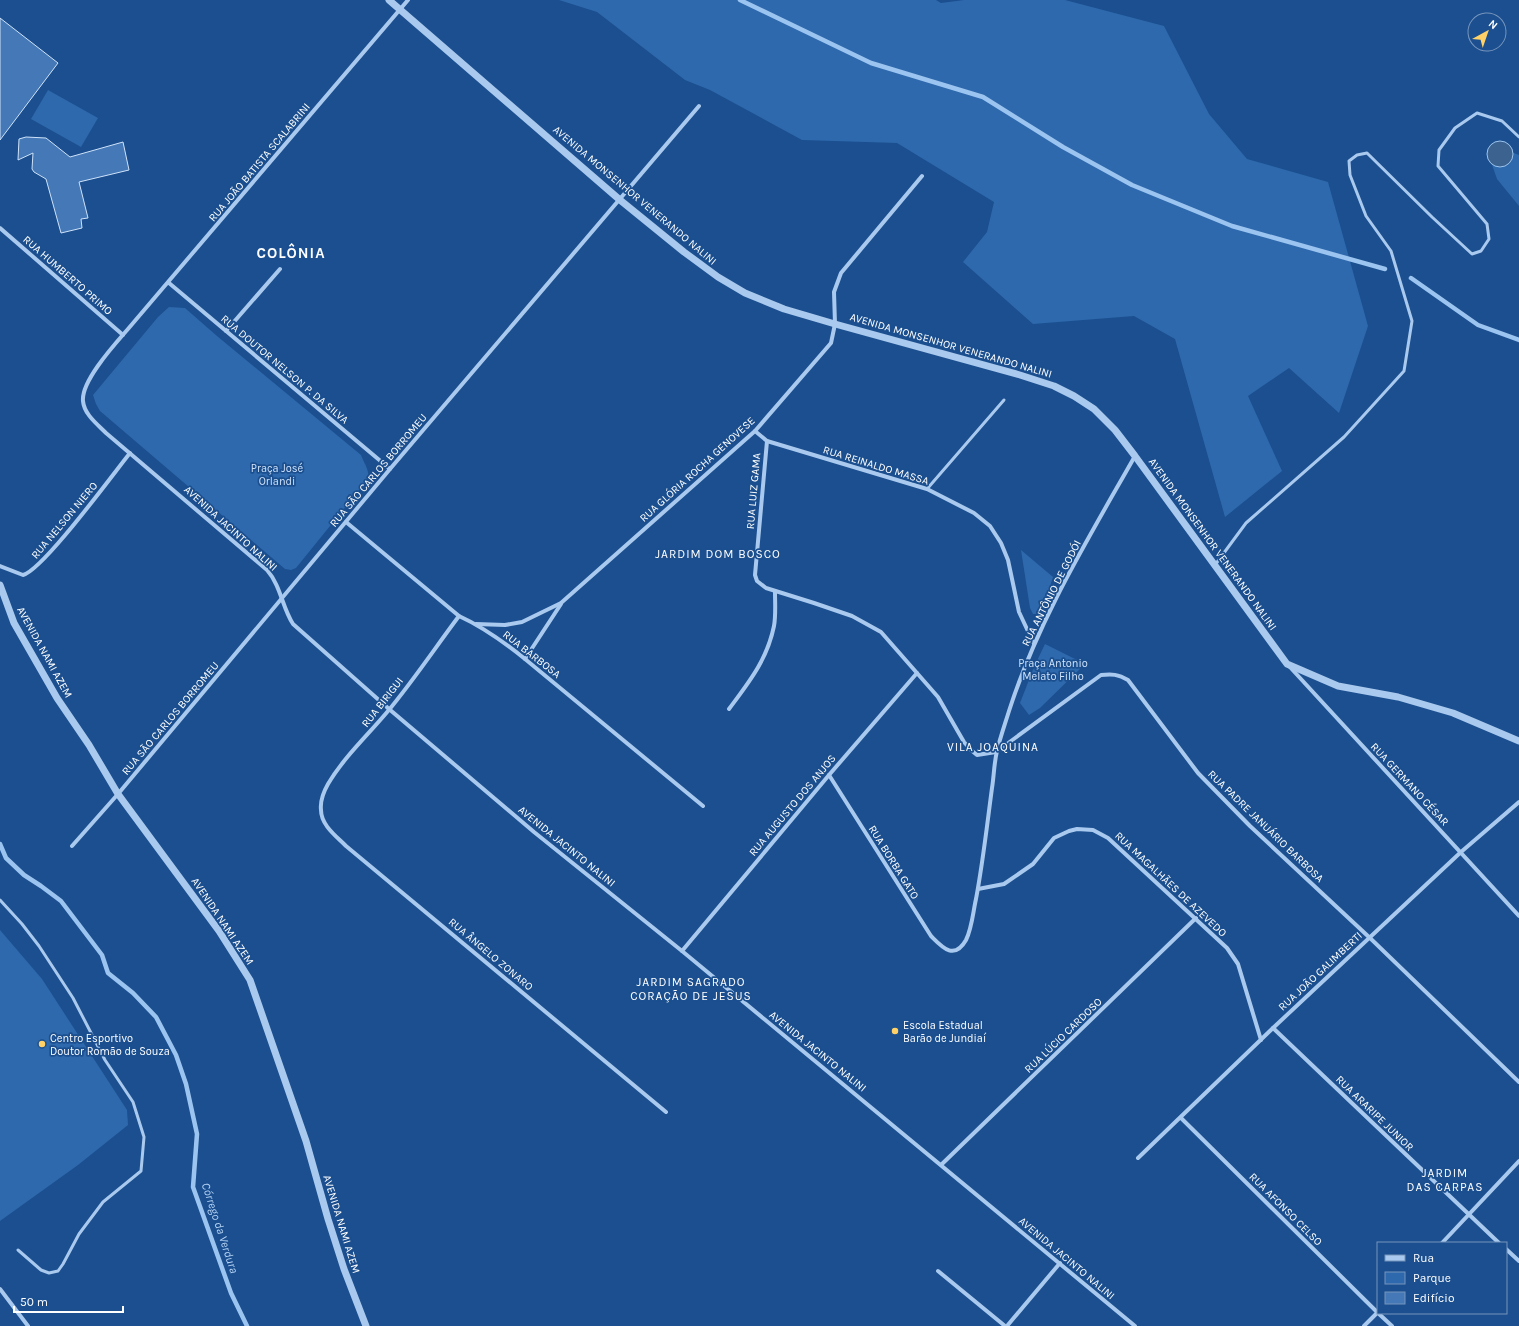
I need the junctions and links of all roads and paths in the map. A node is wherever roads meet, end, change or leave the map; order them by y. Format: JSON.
{"nodes":[{"id":1,"x":389,"y":0,"type":"edge"},
{"id":2,"x":408,"y":0,"type":"edge"},
{"id":3,"x":400,"y":10,"type":"junction"},
{"id":4,"x":699,"y":106,"type":"dead end"},
{"id":5,"x":1519,"y":136,"type":"edge"},
{"id":6,"x":922,"y":176,"type":"dead end"},
{"id":7,"x":620,"y":200,"type":"junction"},
{"id":8,"x":0,"y":228,"type":"edge"},
{"id":9,"x":280,"y":269,"type":"dead end"},
{"id":10,"x":169,"y":283,"type":"junction"},
{"id":11,"x":835,"y":324,"type":"junction"},
{"id":12,"x":226,"y":330,"type":"junction"},
{"id":13,"x":123,"y":335,"type":"junction"},
{"id":14,"x":1004,"y":400,"type":"dead end"},
{"id":15,"x":755,"y":431,"type":"junction"},
{"id":16,"x":767,"y":441,"type":"junction"},
{"id":17,"x":130,"y":453,"type":"junction"},
{"id":18,"x":1135,"y":456,"type":"junction"},
{"id":19,"x":390,"y":469,"type":"junction"},
{"id":20,"x":927,"y":489,"type":"junction"},
{"id":21,"x":346,"y":522,"type":"junction"},
{"id":22,"x":1215,"y":565,"type":"junction"},
{"id":23,"x":0,"y":566,"type":"edge"},
{"id":24,"x":0,"y":585,"type":"edge"},
{"id":25,"x":775,"y":592,"type":"junction"},
{"id":26,"x":282,"y":597,"type":"junction"},
{"id":27,"x":561,"y":603,"type":"junction"},
{"id":28,"x":459,"y":616,"type":"junction"},
{"id":29,"x":476,"y":624,"type":"junction"},
{"id":30,"x":1034,"y":644,"type":"junction"},
{"id":31,"x":525,"y":658,"type":"junction"},
{"id":32,"x":1288,"y":664,"type":"junction"},
{"id":33,"x":917,"y":673,"type":"junction"},
{"id":34,"x":389,"y":709,"type":"junction"},
{"id":35,"x":729,"y":709,"type":"dead end"},
{"id":36,"x":1519,"y":741,"type":"edge"},
{"id":37,"x":996,"y":752,"type":"junction"},
{"id":38,"x":829,"y":775,"type":"junction"},
{"id":39,"x":118,"y":794,"type":"junction"},
{"id":40,"x":322,"y":800,"type":"joint"},
{"id":41,"x":1519,"y":802,"type":"edge"},
{"id":42,"x":703,"y":806,"type":"dead end"},
{"id":43,"x":72,"y":846,"type":"dead end"},
{"id":44,"x":1461,"y":852,"type":"junction"},
{"id":45,"x":978,"y":889,"type":"junction"},
{"id":46,"x":0,"y":900,"type":"edge"},
{"id":47,"x":1519,"y":916,"type":"edge"},
{"id":48,"x":1196,"y":918,"type":"junction"},
{"id":49,"x":1370,"y":938,"type":"junction"},
{"id":50,"x":682,"y":951,"type":"junction"},
{"id":51,"x":952,"y":951,"type":"joint"},
{"id":52,"x":1273,"y":1028,"type":"junction"},
{"id":53,"x":1261,"y":1040,"type":"junction"},
{"id":54,"x":1519,"y":1082,"type":"edge"},
{"id":55,"x":666,"y":1112,"type":"dead end"},
{"id":56,"x":1181,"y":1118,"type":"junction"},
{"id":57,"x":1138,"y":1158,"type":"dead end"},
{"id":58,"x":1519,"y":1161,"type":"edge"},
{"id":59,"x":942,"y":1164,"type":"junction"},
{"id":60,"x":1468,"y":1214,"type":"junction"},
{"id":61,"x":1443,"y":1242,"type":"edge"},
{"id":62,"x":1498,"y":1242,"type":"edge"},
{"id":63,"x":18,"y":1250,"type":"dead end"},
{"id":64,"x":1507,"y":1250,"type":"edge"},
{"id":65,"x":1519,"y":1261,"type":"edge"},
{"id":66,"x":1060,"y":1263,"type":"junction"},
{"id":67,"x":938,"y":1271,"type":"dead end"},
{"id":68,"x":0,"y":1289,"type":"edge"},
{"id":69,"x":1377,"y":1311,"type":"edge"},
{"id":70,"x":1377,"y":1313,"type":"edge"},
{"id":71,"x":1380,"y":1314,"type":"edge"},
{"id":72,"x":28,"y":1326,"type":"edge"},
{"id":73,"x":366,"y":1326,"type":"edge"},
{"id":74,"x":1006,"y":1326,"type":"edge"},
{"id":75,"x":1135,"y":1326,"type":"edge"},
{"id":76,"x":1364,"y":1326,"type":"edge"},
{"id":77,"x":1392,"y":1326,"type":"edge"}],
"edges":[{"from":1,"to":3,"type":"street","name":"AVENIDA MONSENHOR VENERANDO NALINI"},
{"from":2,"to":3,"type":"street","name":"RUA JOÃO BATISTA SCALABRINI"},
{"from":3,"to":7,"type":"street","name":"AVENIDA MONSENHOR VENERANDO NALINI"},
{"from":3,"to":10,"type":"street","name":"RUA JOÃO BATISTA SCALABRINI"},
{"from":4,"to":7,"type":"street","name":"RUA SÃO CARLOS BORROMEU"},
{"from":5,"to":22,"type":"lane"},
{"from":6,"to":11,"type":"street","name":"RUA GLÓRIA ROCHA GENOVESE"},
{"from":7,"to":11,"type":"street","name":"AVENIDA MONSENHOR VENERANDO NALINI"},
{"from":7,"to":19,"type":"street","name":"RUA SÃO CARLOS BORROMEU"},
{"from":8,"to":13,"type":"street","name":"RUA HUMBERTO PRIMO"},
{"from":9,"to":12,"type":"street"},
{"from":10,"to":12,"type":"street","name":"RUA DOUTOR NELSON P. DA SILVA"},
{"from":10,"to":13,"type":"street","name":"RUA JOÃO BATISTA SCALABRINI"},
{"from":11,"to":15,"type":"street","name":"RUA GLÓRIA ROCHA GENOVESE"},
{"from":11,"to":18,"type":"street","name":"AVENIDA MONSENHOR VENERANDO NALINI"},
{"from":12,"to":19,"type":"street","name":"RUA DOUTOR NELSON P. DA SILVA"},
{"from":13,"to":17,"type":"street","name":"AVENIDA JACINTO NALINI"},
{"from":14,"to":20,"type":"lane"},
{"from":15,"to":16,"type":"street","name":"RUA LUIZ GAMA"},
{"from":15,"to":27,"type":"street","name":"RUA GLÓRIA ROCHA GENOVESE"},
{"from":16,"to":20,"type":"street","name":"RUA REINALDO MASSA"},
{"from":16,"to":25,"type":"street","name":"RUA LUIZ GAMA"},
{"from":17,"to":23,"type":"street","name":"RUA NELSON NIERO"},
{"from":17,"to":26,"type":"street","name":"AVENIDA JACINTO NALINI"},
{"from":18,"to":22,"type":"street","name":"AVENIDA MONSENHOR VENERANDO NALINI"},
{"from":18,"to":30,"type":"street","name":"RUA ANTÔNIO DE GODÓI"},
{"from":19,"to":21,"type":"street","name":"RUA SÃO CARLOS BORROMEU"},
{"from":20,"to":30,"type":"street","name":"RUA REINALDO MASSA"},
{"from":21,"to":26,"type":"street","name":"RUA SÃO CARLOS BORROMEU"},
{"from":21,"to":28,"type":"street","name":"RUA BARBOSA"},
{"from":22,"to":32,"type":"street","name":"AVENIDA MONSENHOR VENERANDO NALINI"},
{"from":24,"to":39,"type":"street","name":"AVENIDA NAMI AZEM"},
{"from":25,"to":33,"type":"street"},
{"from":25,"to":35,"type":"street"},
{"from":26,"to":34,"type":"street","name":"AVENIDA JACINTO NALINI"},
{"from":26,"to":39,"type":"street","name":"RUA SÃO CARLOS BORROMEU"},
{"from":27,"to":29,"type":"street","name":"RUA GLÓRIA ROCHA GENOVESE"},
{"from":27,"to":31,"type":"street","name":"RUA GLÓRIA ROCHA GENOVESE"},
{"from":28,"to":29,"type":"street","name":"RUA BARBOSA"},
{"from":28,"to":34,"type":"street","name":"RUA BIRIGUI"},
{"from":29,"to":31,"type":"street","name":"RUA BARBOSA"},
{"from":30,"to":37,"type":"street","name":"RUA ANTÔNIO DE GODÓI"},
{"from":31,"to":42,"type":"street","name":"RUA BARBOSA"},
{"from":32,"to":36,"type":"street","name":"AVENIDA MONSENHOR VENERANDO NALINI"},
{"from":32,"to":44,"type":"street","name":"RUA GERMANO CÉSAR"},
{"from":33,"to":37,"type":"street"},
{"from":33,"to":38,"type":"street","name":"RUA AUGUSTO DOS ANJOS"},
{"from":34,"to":40,"type":"street","name":"RUA BIRIGUI"},
{"from":34,"to":50,"type":"street","name":"AVENIDA JACINTO NALINI"},
{"from":37,"to":45,"type":"street","name":"RUA ANTÔNIO DE GODÓI"},
{"from":37,"to":49,"type":"street","name":"RUA PADRE JANUÁRIO BARBOSA"},
{"from":38,"to":50,"type":"street","name":"RUA AUGUSTO DOS ANJOS"},
{"from":38,"to":51,"type":"street","name":"RUA BORBA GATO"},
{"from":39,"to":43,"type":"street","name":"RUA SÃO CARLOS BORROMEU"},
{"from":39,"to":73,"type":"street","name":"AVENIDA NAMI AZEM"},
{"from":40,"to":55,"type":"street","name":"RUA ÂNGELO ZONARO"},
{"from":41,"to":44,"type":"street","name":"RUA JOÃO GALIMBERTI"},
{"from":44,"to":47,"type":"street","name":"RUA GERMANO CÉSAR"},
{"from":44,"to":49,"type":"street","name":"RUA JOÃO GALIMBERTI"},
{"from":45,"to":48,"type":"street","name":"RUA MAGALHÃES DE AZEVEDO"},
{"from":45,"to":51,"type":"street","name":"RUA ANTÔNIO DE GODÓI"},
{"from":46,"to":63,"type":"lane"},
{"from":48,"to":53,"type":"street","name":"RUA MAGALHÃES DE AZEVEDO"},
{"from":48,"to":59,"type":"street","name":"RUA LÚCIO CARDOSO"},
{"from":49,"to":52,"type":"street","name":"RUA JOÃO GALIMBERTI"},
{"from":49,"to":54,"type":"street","name":"RUA PADRE JANUÁRIO BARBOSA"},
{"from":50,"to":59,"type":"street","name":"AVENIDA JACINTO NALINI"},
{"from":52,"to":53,"type":"street","name":"RUA JOÃO GALIMBERTI"},
{"from":52,"to":60,"type":"street","name":"RUA ARARIPE JUNIOR"},
{"from":53,"to":56,"type":"street","name":"RUA JOÃO GALIMBERTI"},
{"from":56,"to":57,"type":"street","name":"RUA JOÃO GALIMBERTI"},
{"from":56,"to":69,"type":"street","name":"RUA AFONSO CELSO"},
{"from":58,"to":60,"type":"street"},
{"from":59,"to":66,"type":"street","name":"AVENIDA JACINTO NALINI"},
{"from":60,"to":61,"type":"street"},
{"from":60,"to":62,"type":"street","name":"RUA ARARIPE JUNIOR"},
{"from":64,"to":65,"type":"street"},
{"from":66,"to":74,"type":"street"},
{"from":66,"to":75,"type":"street","name":"AVENIDA JACINTO NALINI"},
{"from":67,"to":74,"type":"street"},
{"from":68,"to":72,"type":"street"},
{"from":70,"to":76,"type":"street"},
{"from":71,"to":77,"type":"street","name":"RUA AFONSO CELSO"}]}
